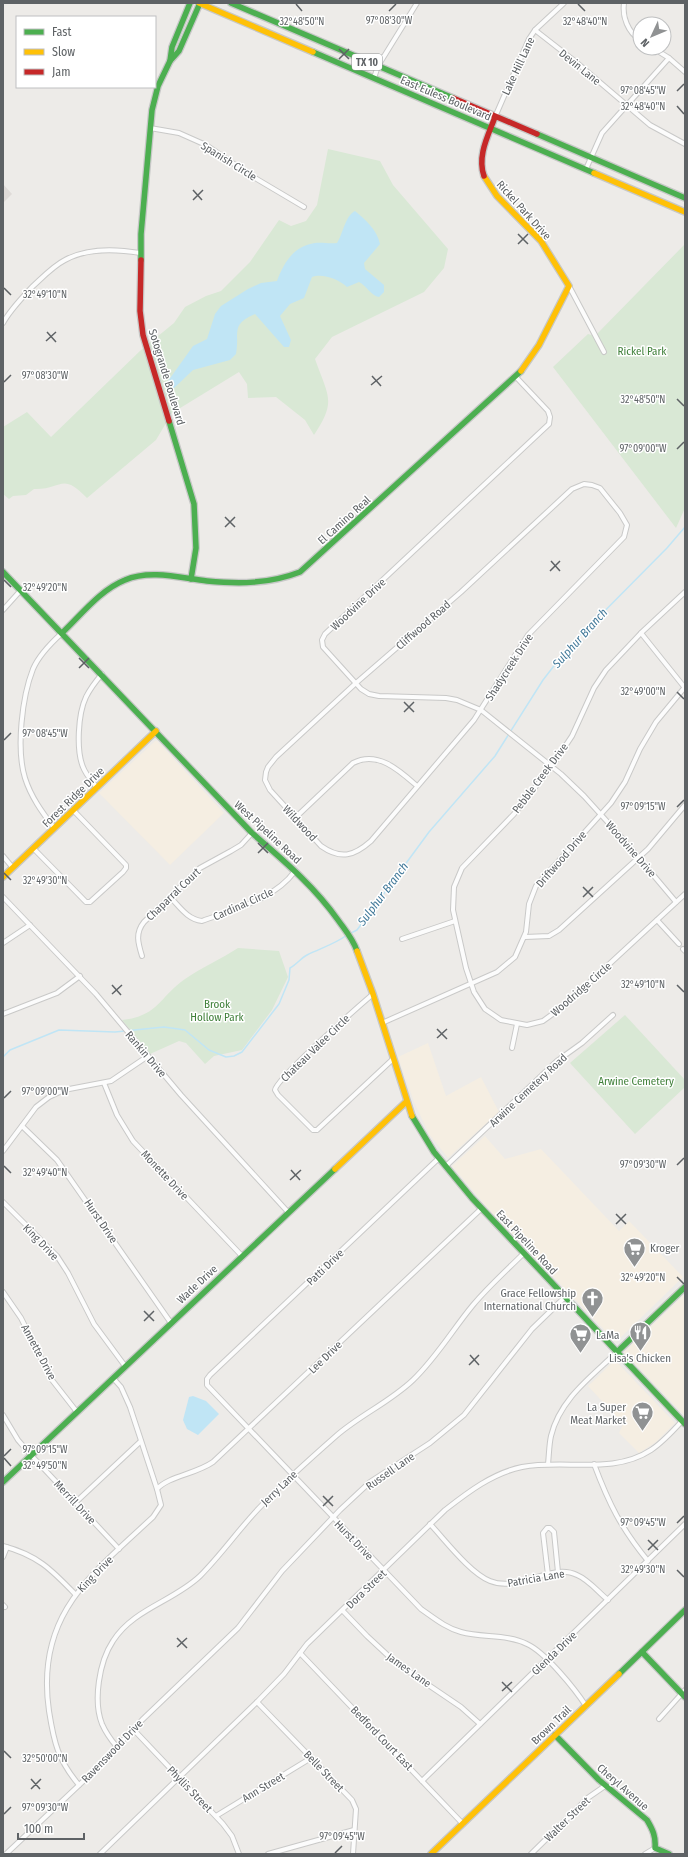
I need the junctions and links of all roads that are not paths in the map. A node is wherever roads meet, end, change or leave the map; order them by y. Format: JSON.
{"nodes":[{"id":1,"x":190,"y":3,"type":"edge"},
{"id":2,"x":199,"y":3,"type":"edge"},
{"id":3,"x":231,"y":3,"type":"edge"},
{"id":4,"x":417,"y":3,"type":"edge"},
{"id":5,"x":564,"y":3,"type":"edge"},
{"id":6,"x":624,"y":3,"type":"edge"},
{"id":7,"x":535,"y":30,"type":"junction"},
{"id":8,"x":632,"y":32,"type":"edge"},
{"id":9,"x":666,"y":56,"type":"edge"},
{"id":10,"x":669,"y":58,"type":"junction"},
{"id":11,"x":170,"y":61,"type":"junction"},
{"id":12,"x":378,"y":66,"type":"junction"},
{"id":13,"x":685,"y":72,"type":"edge"},
{"id":14,"x":374,"y":78,"type":"junction"},
{"id":15,"x":626,"y":106,"type":"junction"},
{"id":16,"x":495,"y":117,"type":"junction"},
{"id":17,"x":150,"y":128,"type":"junction"},
{"id":18,"x":491,"y":128,"type":"junction"},
{"id":19,"x":685,"y":144,"type":"edge"},
{"id":20,"x":591,"y":157,"type":"junction"},
{"id":21,"x":586,"y":169,"type":"junction"},
{"id":22,"x":685,"y":198,"type":"edge"},
{"id":23,"x":304,"y":207,"type":"dead end"},
{"id":24,"x":685,"y":212,"type":"edge"},
{"id":25,"x":140,"y":253,"type":"junction"},
{"id":26,"x":569,"y":286,"type":"junction"},
{"id":27,"x":3,"y":323,"type":"edge"},
{"id":28,"x":604,"y":352,"type":"dead end"},
{"id":29,"x":516,"y":377,"type":"junction"},
{"id":30,"x":585,"y":484,"type":"joint"},
{"id":31,"x":3,"y":572,"type":"edge"},
{"id":32,"x":191,"y":579,"type":"junction"},
{"id":33,"x":21,"y":590,"type":"junction"},
{"id":34,"x":685,"y":592,"type":"edge"},
{"id":35,"x":3,"y":610,"type":"edge"},
{"id":36,"x":62,"y":633,"type":"junction"},
{"id":37,"x":641,"y":633,"type":"junction"},
{"id":38,"x":102,"y":674,"type":"junction"},
{"id":39,"x":356,"y":683,"type":"junction"},
{"id":40,"x":685,"y":688,"type":"edge"},
{"id":41,"x":481,"y":710,"type":"junction"},
{"id":42,"x":156,"y":731,"type":"junction"},
{"id":43,"x":552,"y":766,"type":"junction"},
{"id":44,"x":266,"y":772,"type":"joint"},
{"id":45,"x":416,"y":786,"type":"junction"},
{"id":46,"x":97,"y":788,"type":"junction"},
{"id":47,"x":685,"y":805,"type":"edge"},
{"id":48,"x":73,"y":810,"type":"junction"},
{"id":49,"x":600,"y":815,"type":"junction"},
{"id":50,"x":295,"y":818,"type":"junction"},
{"id":51,"x":54,"y":828,"type":"junction"},
{"id":52,"x":252,"y":833,"type":"junction"},
{"id":53,"x":33,"y":848,"type":"junction"},
{"id":54,"x":350,"y":855,"type":"joint"},
{"id":55,"x":3,"y":856,"type":"edge"},
{"id":56,"x":638,"y":858,"type":"junction"},
{"id":57,"x":13,"y":868,"type":"junction"},
{"id":58,"x":295,"y":872,"type":"junction"},
{"id":59,"x":3,"y":877,"type":"edge"},
{"id":60,"x":685,"y":894,"type":"edge"},
{"id":61,"x":3,"y":897,"type":"edge"},
{"id":62,"x":170,"y":897,"type":"junction"},
{"id":63,"x":676,"y":902,"type":"junction"},
{"id":64,"x":657,"y":920,"type":"junction"},
{"id":65,"x":455,"y":921,"type":"junction"},
{"id":66,"x":30,"y":924,"type":"junction"},
{"id":67,"x":525,"y":937,"type":"junction"},
{"id":68,"x":402,"y":939,"type":"dead end"},
{"id":69,"x":3,"y":943,"type":"edge"},
{"id":70,"x":679,"y":944,"type":"dead end"},
{"id":71,"x":142,"y":956,"type":"dead end"},
{"id":72,"x":80,"y":976,"type":"junction"},
{"id":73,"x":471,"y":983,"type":"junction"},
{"id":74,"x":373,"y":994,"type":"junction"},
{"id":75,"x":3,"y":1014,"type":"edge"},
{"id":76,"x":613,"y":1015,"type":"dead end"},
{"id":77,"x":382,"y":1023,"type":"junction"},
{"id":78,"x":517,"y":1024,"type":"junction"},
{"id":79,"x":512,"y":1048,"type":"dead end"},
{"id":80,"x":148,"y":1056,"type":"junction"},
{"id":81,"x":393,"y":1059,"type":"junction"},
{"id":82,"x":104,"y":1083,"type":"junction"},
{"id":83,"x":406,"y":1102,"type":"junction"},
{"id":84,"x":22,"y":1126,"type":"junction"},
{"id":85,"x":3,"y":1151,"type":"edge"},
{"id":86,"x":439,"y":1158,"type":"junction"},
{"id":87,"x":446,"y":1166,"type":"junction"},
{"id":88,"x":3,"y":1202,"type":"edge"},
{"id":89,"x":482,"y":1208,"type":"junction"},
{"id":90,"x":288,"y":1212,"type":"junction"},
{"id":91,"x":524,"y":1253,"type":"junction"},
{"id":92,"x":242,"y":1256,"type":"junction"},
{"id":93,"x":685,"y":1287,"type":"edge"},
{"id":94,"x":3,"y":1292,"type":"edge"},
{"id":95,"x":565,"y":1297,"type":"junction"},
{"id":96,"x":171,"y":1322,"type":"junction"},
{"id":97,"x":617,"y":1352,"type":"junction"},
{"id":98,"x":126,"y":1366,"type":"junction"},
{"id":99,"x":210,"y":1375,"type":"joint"},
{"id":100,"x":113,"y":1378,"type":"junction"},
{"id":101,"x":77,"y":1412,"type":"junction"},
{"id":102,"x":3,"y":1415,"type":"edge"},
{"id":103,"x":684,"y":1422,"type":"edge"},
{"id":104,"x":249,"y":1430,"type":"junction"},
{"id":105,"x":141,"y":1441,"type":"junction"},
{"id":106,"x":31,"y":1455,"type":"junction"},
{"id":107,"x":548,"y":1464,"type":"junction"},
{"id":108,"x":594,"y":1464,"type":"junction"},
{"id":109,"x":293,"y":1475,"type":"junction"},
{"id":110,"x":3,"y":1482,"type":"edge"},
{"id":111,"x":157,"y":1489,"type":"junction"},
{"id":112,"x":76,"y":1502,"type":"junction"},
{"id":113,"x":333,"y":1518,"type":"junction"},
{"id":114,"x":430,"y":1524,"type":"junction"},
{"id":115,"x":685,"y":1524,"type":"edge"},
{"id":116,"x":5,"y":1547,"type":"edge"},
{"id":117,"x":119,"y":1549,"type":"junction"},
{"id":118,"x":3,"y":1557,"type":"edge"},
{"id":119,"x":648,"y":1561,"type":"junction"},
{"id":120,"x":384,"y":1571,"type":"junction"},
{"id":121,"x":558,"y":1572,"type":"junction"},
{"id":122,"x":548,"y":1575,"type":"junction"},
{"id":123,"x":75,"y":1594,"type":"junction"},
{"id":124,"x":608,"y":1600,"type":"junction"},
{"id":125,"x":685,"y":1610,"type":"edge"},
{"id":126,"x":343,"y":1611,"type":"junction"},
{"id":127,"x":218,"y":1648,"type":"joint"},
{"id":128,"x":642,"y":1652,"type":"junction"},
{"id":129,"x":300,"y":1653,"type":"junction"},
{"id":130,"x":547,"y":1660,"type":"junction"},
{"id":131,"x":684,"y":1693,"type":"edge"},
{"id":132,"x":257,"y":1702,"type":"junction"},
{"id":133,"x":586,"y":1706,"type":"junction"},
{"id":134,"x":659,"y":1719,"type":"dead end"},
{"id":135,"x":480,"y":1724,"type":"junction"},
{"id":136,"x":133,"y":1730,"type":"junction"},
{"id":137,"x":555,"y":1735,"type":"junction"},
{"id":138,"x":117,"y":1747,"type":"junction"},
{"id":139,"x":311,"y":1758,"type":"junction"},
{"id":140,"x":179,"y":1777,"type":"junction"},
{"id":141,"x":422,"y":1781,"type":"junction"},
{"id":142,"x":79,"y":1785,"type":"junction"},
{"id":143,"x":605,"y":1786,"type":"junction"},
{"id":144,"x":216,"y":1816,"type":"junction"},
{"id":145,"x":463,"y":1824,"type":"junction"},
{"id":146,"x":354,"y":1830,"type":"junction"},
{"id":147,"x":655,"y":1848,"type":"junction"},
{"id":148,"x":6,"y":1854,"type":"edge"},
{"id":149,"x":100,"y":1854,"type":"edge"},
{"id":150,"x":239,"y":1854,"type":"edge"},
{"id":151,"x":268,"y":1854,"type":"edge"},
{"id":152,"x":353,"y":1854,"type":"edge"},
{"id":153,"x":431,"y":1854,"type":"edge"},
{"id":154,"x":531,"y":1854,"type":"edge"},
{"id":155,"x":645,"y":1854,"type":"edge"},
{"id":156,"x":669,"y":1854,"type":"edge"}],
"edges":[{"from":1,"to":11,"type":"street","name":"Sotogrande Boulevard"},
{"from":2,"to":11,"type":"street","name":"Sotogrande Boulevard"},
{"from":2,"to":14,"type":"street","name":"East Euless Boulevard","number":"TX 10"},
{"from":3,"to":12,"type":"street","name":"East Euless Boulevard","number":"TX 10"},
{"from":4,"to":12,"type":"street"},
{"from":5,"to":7,"type":"street","name":"Lake Hill Lane"},
{"from":6,"to":8,"type":"street"},
{"from":7,"to":15,"type":"street","name":"Devin Lane"},
{"from":7,"to":16,"type":"street","name":"Lake Hill Lane"},
{"from":9,"to":10,"type":"street"},
{"from":10,"to":13,"type":"street"},
{"from":10,"to":15,"type":"street"},
{"from":11,"to":17,"type":"street","name":"Sotogrande Boulevard"},
{"from":12,"to":14,"type":"street"},
{"from":12,"to":16,"type":"street","name":"East Euless Boulevard","number":"TX 10"},
{"from":14,"to":18,"type":"street","name":"East Euless Boulevard","number":"TX 10"},
{"from":15,"to":19,"type":"street","name":"Devin Lane"},
{"from":15,"to":20,"type":"street"},
{"from":16,"to":18,"type":"street","name":"Rickel Park Drive"},
{"from":16,"to":20,"type":"street","name":"East Euless Boulevard","number":"TX 10"},
{"from":17,"to":23,"type":"street","name":"Spanish Circle"},
{"from":17,"to":25,"type":"street","name":"Sotogrande Boulevard"},
{"from":18,"to":21,"type":"street","name":"East Euless Boulevard","number":"TX 10"},
{"from":18,"to":26,"type":"street","name":"Rickel Park Drive"},
{"from":20,"to":21,"type":"street"},
{"from":20,"to":22,"type":"street","name":"East Euless Boulevard","number":"TX 10"},
{"from":21,"to":24,"type":"street","name":"East Euless Boulevard","number":"TX 10"},
{"from":25,"to":27,"type":"street"},
{"from":25,"to":32,"type":"street","name":"Sotogrande Boulevard"},
{"from":26,"to":28,"type":"street","name":"Rickel Park Drive"},
{"from":26,"to":29,"type":"street","name":"El Camino Real"},
{"from":29,"to":32,"type":"street","name":"El Camino Real"},
{"from":29,"to":39,"type":"street","name":"Woodvine Drive"},
{"from":30,"to":39,"type":"street","name":"Cliffwood Road"},
{"from":30,"to":41,"type":"street","name":"Shadycreek Drive"},
{"from":31,"to":33,"type":"street","name":"West Pipeline Road"},
{"from":32,"to":36,"type":"street","name":"El Camino Real"},
{"from":33,"to":35,"type":"street"},
{"from":33,"to":36,"type":"street","name":"West Pipeline Road"},
{"from":34,"to":37,"type":"street","name":"Pebble Creek Drive"},
{"from":36,"to":38,"type":"street","name":"West Pipeline Road"},
{"from":36,"to":51,"type":"street"},
{"from":37,"to":40,"type":"street"},
{"from":37,"to":43,"type":"street","name":"Pebble Creek Drive"},
{"from":38,"to":42,"type":"street","name":"West Pipeline Road"},
{"from":38,"to":46,"type":"street"},
{"from":39,"to":41,"type":"street","name":"Woodvine Drive"},
{"from":39,"to":44,"type":"street","name":"Cliffwood Road"},
{"from":40,"to":49,"type":"street","name":"Driftwood Drive"},
{"from":41,"to":43,"type":"street","name":"Woodvine Drive"},
{"from":41,"to":45,"type":"street","name":"Shadycreek Drive"},
{"from":42,"to":46,"type":"street","name":"Forest Ridge Drive"},
{"from":42,"to":52,"type":"street","name":"West Pipeline Road"},
{"from":43,"to":49,"type":"street","name":"Woodvine Drive"},
{"from":43,"to":65,"type":"street","name":"Pebble Creek Drive"},
{"from":44,"to":50,"type":"street","name":"Wildwood"},
{"from":45,"to":50,"type":"street"},
{"from":45,"to":54,"type":"street","name":"Shadycreek Drive"},
{"from":46,"to":48,"type":"street","name":"Forest Ridge Drive"},
{"from":47,"to":56,"type":"street"},
{"from":48,"to":51,"type":"street","name":"Forest Ridge Drive"},
{"from":48,"to":53,"type":"street"},
{"from":49,"to":56,"type":"street","name":"Woodvine Drive"},
{"from":49,"to":67,"type":"street","name":"Driftwood Drive"},
{"from":50,"to":54,"type":"street","name":"Wildwood"},
{"from":51,"to":53,"type":"street","name":"Forest Ridge Drive"},
{"from":52,"to":58,"type":"street","name":"West Pipeline Road"},
{"from":52,"to":62,"type":"street","name":"Chaparral Court"},
{"from":53,"to":57,"type":"street","name":"Forest Ridge Drive"},
{"from":55,"to":57,"type":"street"},
{"from":56,"to":63,"type":"street","name":"Woodvine Drive"},
{"from":56,"to":67,"type":"street"},
{"from":57,"to":59,"type":"street","name":"Forest Ridge Drive"},
{"from":58,"to":62,"type":"street","name":"Cardinal Circle"},
{"from":58,"to":74,"type":"street","name":"West Pipeline Road"},
{"from":60,"to":63,"type":"street","name":"Woodridge Circle"},
{"from":61,"to":66,"type":"street","name":"Rankin Drive"},
{"from":62,"to":71,"type":"street","name":"Chaparral Court"},
{"from":63,"to":64,"type":"street","name":"Woodridge Circle"},
{"from":64,"to":70,"type":"street"},
{"from":64,"to":78,"type":"street","name":"Woodridge Circle"},
{"from":65,"to":68,"type":"street"},
{"from":65,"to":73,"type":"street","name":"Pebble Creek Drive"},
{"from":66,"to":69,"type":"street"},
{"from":66,"to":72,"type":"street","name":"Rankin Drive"},
{"from":67,"to":73,"type":"street","name":"Driftwood Drive"},
{"from":72,"to":75,"type":"street"},
{"from":72,"to":80,"type":"street","name":"Rankin Drive"},
{"from":73,"to":77,"type":"street","name":"Driftwood Drive"},
{"from":73,"to":78,"type":"street","name":"Woodridge Circle"},
{"from":74,"to":77,"type":"street","name":"West Pipeline Road"},
{"from":74,"to":81,"type":"street","name":"Chateau Valee Circle"},
{"from":76,"to":87,"type":"street","name":"Arwine Cemetery Road"},
{"from":77,"to":81,"type":"street","name":"West Pipeline Road"},
{"from":78,"to":79,"type":"street"},
{"from":80,"to":82,"type":"street"},
{"from":80,"to":90,"type":"street","name":"Rankin Drive"},
{"from":81,"to":83,"type":"street","name":"West Pipeline Road"},
{"from":82,"to":84,"type":"street"},
{"from":82,"to":92,"type":"street","name":"Monette Drive"},
{"from":83,"to":86,"type":"street","name":"West Pipeline Road"},
{"from":83,"to":90,"type":"street","name":"Wade Drive"},
{"from":84,"to":85,"type":"street"},
{"from":84,"to":96,"type":"street","name":"Hurst Drive"},
{"from":86,"to":87,"type":"street","name":"East Pipeline Road"},
{"from":86,"to":99,"type":"street","name":"Patti Drive"},
{"from":87,"to":89,"type":"street","name":"East Pipeline Road"},
{"from":88,"to":98,"type":"street","name":"King Drive"},
{"from":89,"to":91,"type":"street","name":"East Pipeline Road"},
{"from":89,"to":104,"type":"street","name":"Lee Drive"},
{"from":90,"to":92,"type":"street","name":"Wade Drive"},
{"from":91,"to":95,"type":"street","name":"East Pipeline Road"},
{"from":91,"to":109,"type":"street","name":"Jerry Lane"},
{"from":92,"to":96,"type":"street","name":"Wade Drive"},
{"from":93,"to":97,"type":"street"},
{"from":94,"to":101,"type":"street","name":"Annette Drive"},
{"from":95,"to":97,"type":"street","name":"East Pipeline Road"},
{"from":95,"to":113,"type":"street","name":"Russell Lane"},
{"from":96,"to":98,"type":"street","name":"Wade Drive"},
{"from":97,"to":103,"type":"street","name":"East Pipeline Road"},
{"from":97,"to":107,"type":"street"},
{"from":98,"to":100,"type":"street","name":"Wade Drive"},
{"from":99,"to":104,"type":"street","name":"Hurst Drive"},
{"from":100,"to":101,"type":"street","name":"Wade Drive"},
{"from":100,"to":105,"type":"street","name":"King Drive"},
{"from":101,"to":106,"type":"street","name":"Wade Drive"},
{"from":102,"to":106,"type":"street","name":"Merrill Drive"},
{"from":103,"to":108,"type":"street","name":"Dora Street"},
{"from":104,"to":109,"type":"street","name":"Hurst Drive"},
{"from":104,"to":111,"type":"street","name":"Lee Drive"},
{"from":105,"to":111,"type":"street","name":"King Drive"},
{"from":105,"to":112,"type":"street"},
{"from":106,"to":110,"type":"street","name":"Wade Drive"},
{"from":106,"to":112,"type":"street","name":"Merrill Drive"},
{"from":107,"to":108,"type":"street","name":"Dora Street"},
{"from":107,"to":114,"type":"street","name":"Dora Street"},
{"from":108,"to":119,"type":"street"},
{"from":109,"to":113,"type":"street","name":"Hurst Drive"},
{"from":109,"to":138,"type":"street","name":"Jerry Lane"},
{"from":111,"to":117,"type":"street","name":"King Drive"},
{"from":112,"to":117,"type":"street","name":"Merrill Drive"},
{"from":113,"to":120,"type":"street","name":"Hurst Drive"},
{"from":113,"to":127,"type":"street","name":"Russell Lane"},
{"from":114,"to":120,"type":"street","name":"Dora Street"},
{"from":114,"to":122,"type":"street","name":"Patricia Lane"},
{"from":115,"to":119,"type":"street","name":"Glenda Drive"},
{"from":116,"to":118,"type":"street"},
{"from":116,"to":123,"type":"street"},
{"from":117,"to":123,"type":"street","name":"King Drive"},
{"from":119,"to":124,"type":"street","name":"Glenda Drive"},
{"from":120,"to":126,"type":"street","name":"Dora Street"},
{"from":120,"to":130,"type":"street","name":"Hurst Drive"},
{"from":121,"to":122,"type":"street","name":"Patricia Lane"},
{"from":121,"to":122,"type":"street"},
{"from":121,"to":124,"type":"street","name":"Patricia Lane"},
{"from":123,"to":142,"type":"street","name":"King Drive"},
{"from":124,"to":130,"type":"street","name":"Glenda Drive"},
{"from":125,"to":128,"type":"street","name":"Brown Trail"},
{"from":126,"to":129,"type":"street","name":"Dora Street"},
{"from":126,"to":135,"type":"street","name":"James Lane"},
{"from":127,"to":136,"type":"street","name":"Ravenswood Drive"},
{"from":128,"to":131,"type":"street"},
{"from":128,"to":133,"type":"street","name":"Brown Trail"},
{"from":129,"to":132,"type":"street","name":"Dora Street"},
{"from":129,"to":141,"type":"street","name":"Bedford Court East"},
{"from":130,"to":133,"type":"street","name":"Hurst Drive"},
{"from":130,"to":135,"type":"street","name":"Glenda Drive"},
{"from":131,"to":134,"type":"street"},
{"from":132,"to":139,"type":"street","name":"Belle Street"},
{"from":132,"to":140,"type":"street","name":"Dora Street"},
{"from":133,"to":137,"type":"street","name":"Brown Trail"},
{"from":135,"to":141,"type":"street","name":"Glenda Drive"},
{"from":136,"to":138,"type":"street","name":"Ravenswood Drive"},
{"from":136,"to":140,"type":"street","name":"Phyllis Street"},
{"from":137,"to":143,"type":"street","name":"Cheryl Avenue"},
{"from":137,"to":145,"type":"street","name":"Brown Trail"},
{"from":138,"to":142,"type":"street","name":"Ravenswood Drive"},
{"from":139,"to":144,"type":"street","name":"Ann Street"},
{"from":139,"to":146,"type":"street","name":"Belle Street"},
{"from":140,"to":144,"type":"street","name":"Phyllis Street"},
{"from":140,"to":149,"type":"street","name":"Dora Street"},
{"from":141,"to":145,"type":"street","name":"Bedford Court East"},
{"from":142,"to":148,"type":"street","name":"Ravenswood Drive"},
{"from":143,"to":147,"type":"street","name":"Cheryl Avenue"},
{"from":143,"to":154,"type":"street","name":"Walter Street"},
{"from":144,"to":150,"type":"street","name":"Phyllis Street"},
{"from":145,"to":153,"type":"street","name":"Brown Trail"},
{"from":146,"to":151,"type":"street"},
{"from":146,"to":152,"type":"street","name":"Belle Street"},
{"from":147,"to":155,"type":"street"},
{"from":147,"to":156,"type":"street"}]}
